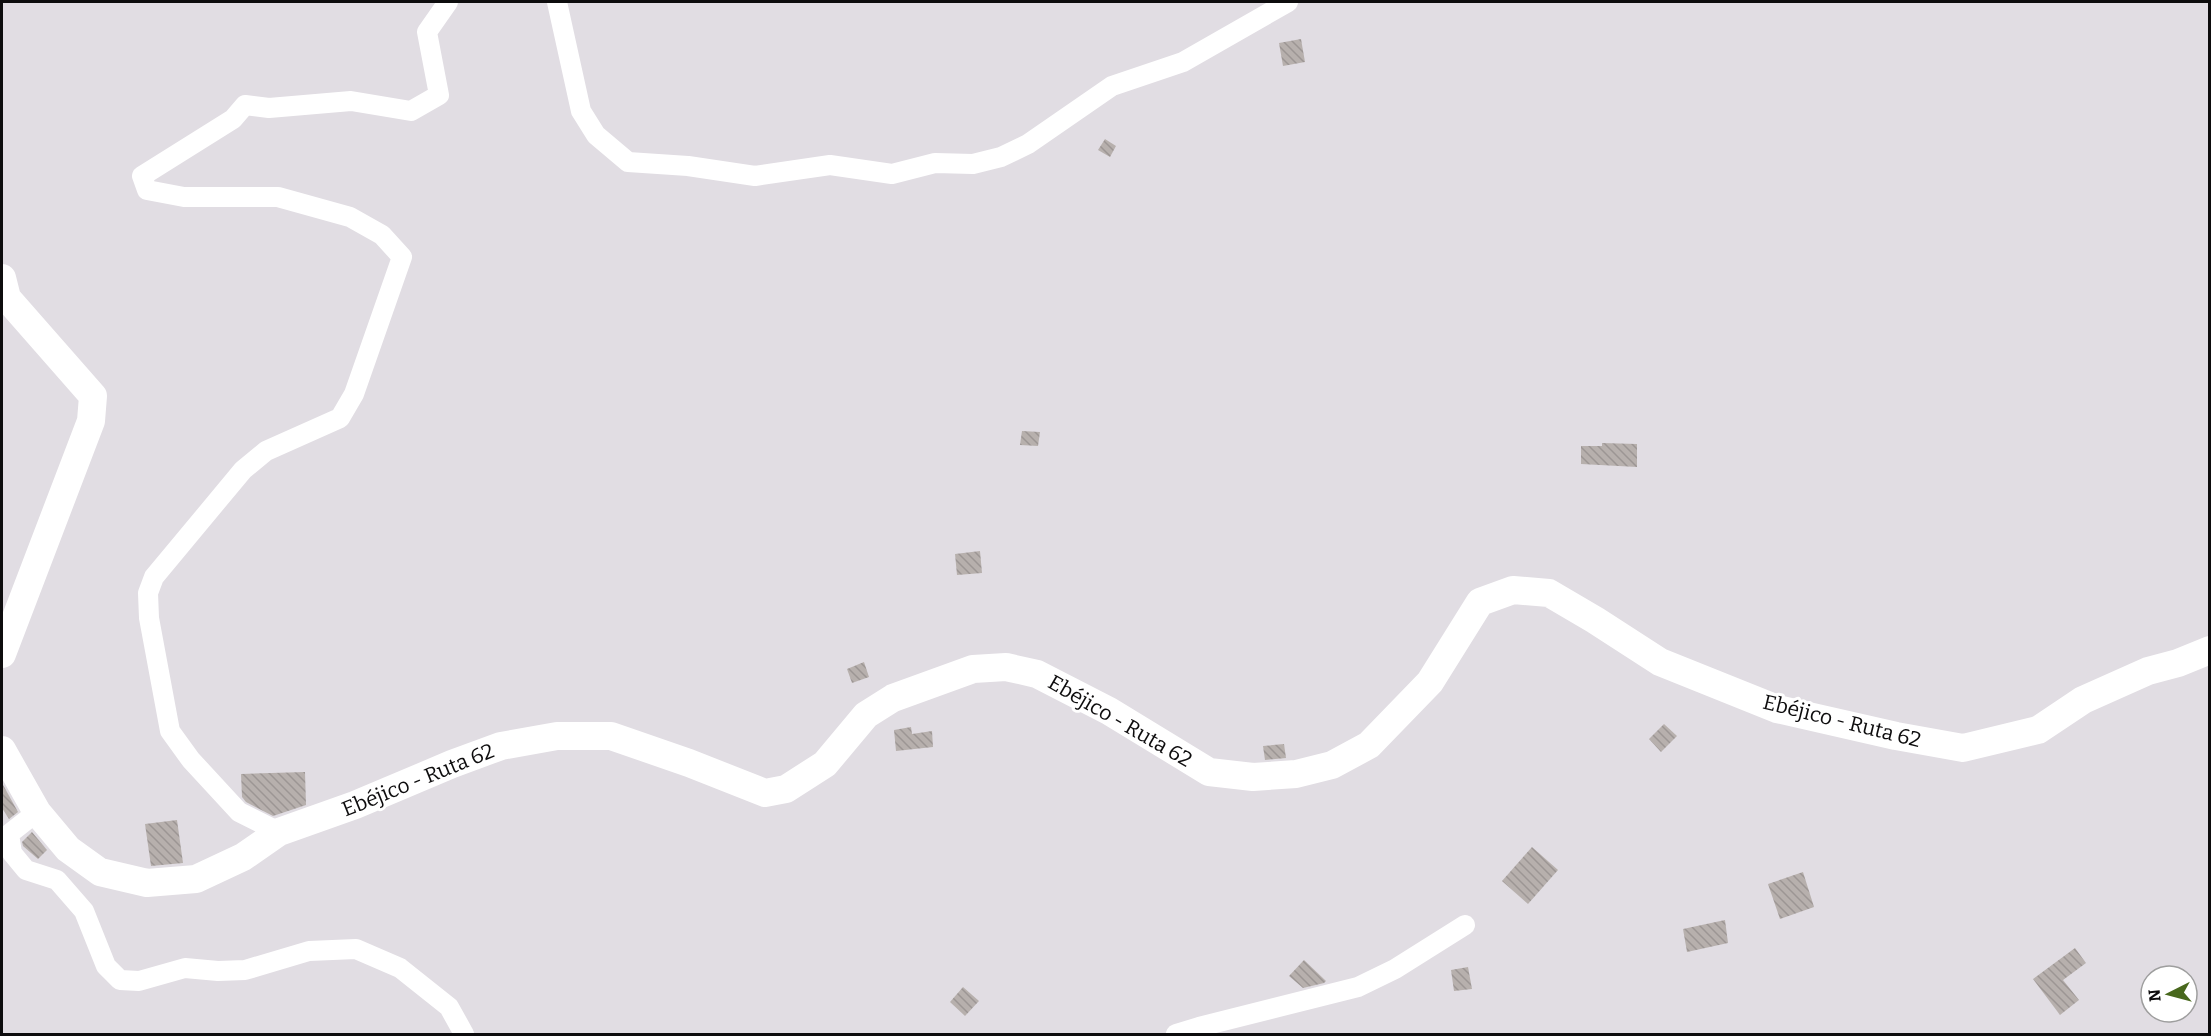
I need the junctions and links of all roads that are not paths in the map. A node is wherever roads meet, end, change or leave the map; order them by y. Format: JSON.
{"nodes":[{"id":1,"x":448,"y":2,"type":"edge"},
{"id":2,"x":557,"y":2,"type":"edge"},
{"id":3,"x":1288,"y":2,"type":"edge"},
{"id":4,"x":2,"y":278,"type":"edge"},
{"id":5,"x":2210,"y":650,"type":"edge"},
{"id":6,"x":2,"y":654,"type":"edge"},
{"id":7,"x":2,"y":750,"type":"edge"},
{"id":8,"x":37,"y":812,"type":"junction"},
{"id":9,"x":279,"y":832,"type":"junction"},
{"id":10,"x":1465,"y":925,"type":"dead end"},
{"id":11,"x":464,"y":1035,"type":"edge"},
{"id":12,"x":1176,"y":1035,"type":"edge"}],
"edges":[{"from":1,"to":9,"type":"street"},
{"from":2,"to":3,"type":"street"},
{"from":4,"to":6,"type":"street"},
{"from":5,"to":9,"type":"street","name":"Ebéjico - Ruta 62"},
{"from":7,"to":8,"type":"street","name":"Ebéjico - Ruta 62"},
{"from":8,"to":9,"type":"street","name":"Ebéjico - Ruta 62"},
{"from":8,"to":11,"type":"street"},
{"from":10,"to":12,"type":"street"}]}
